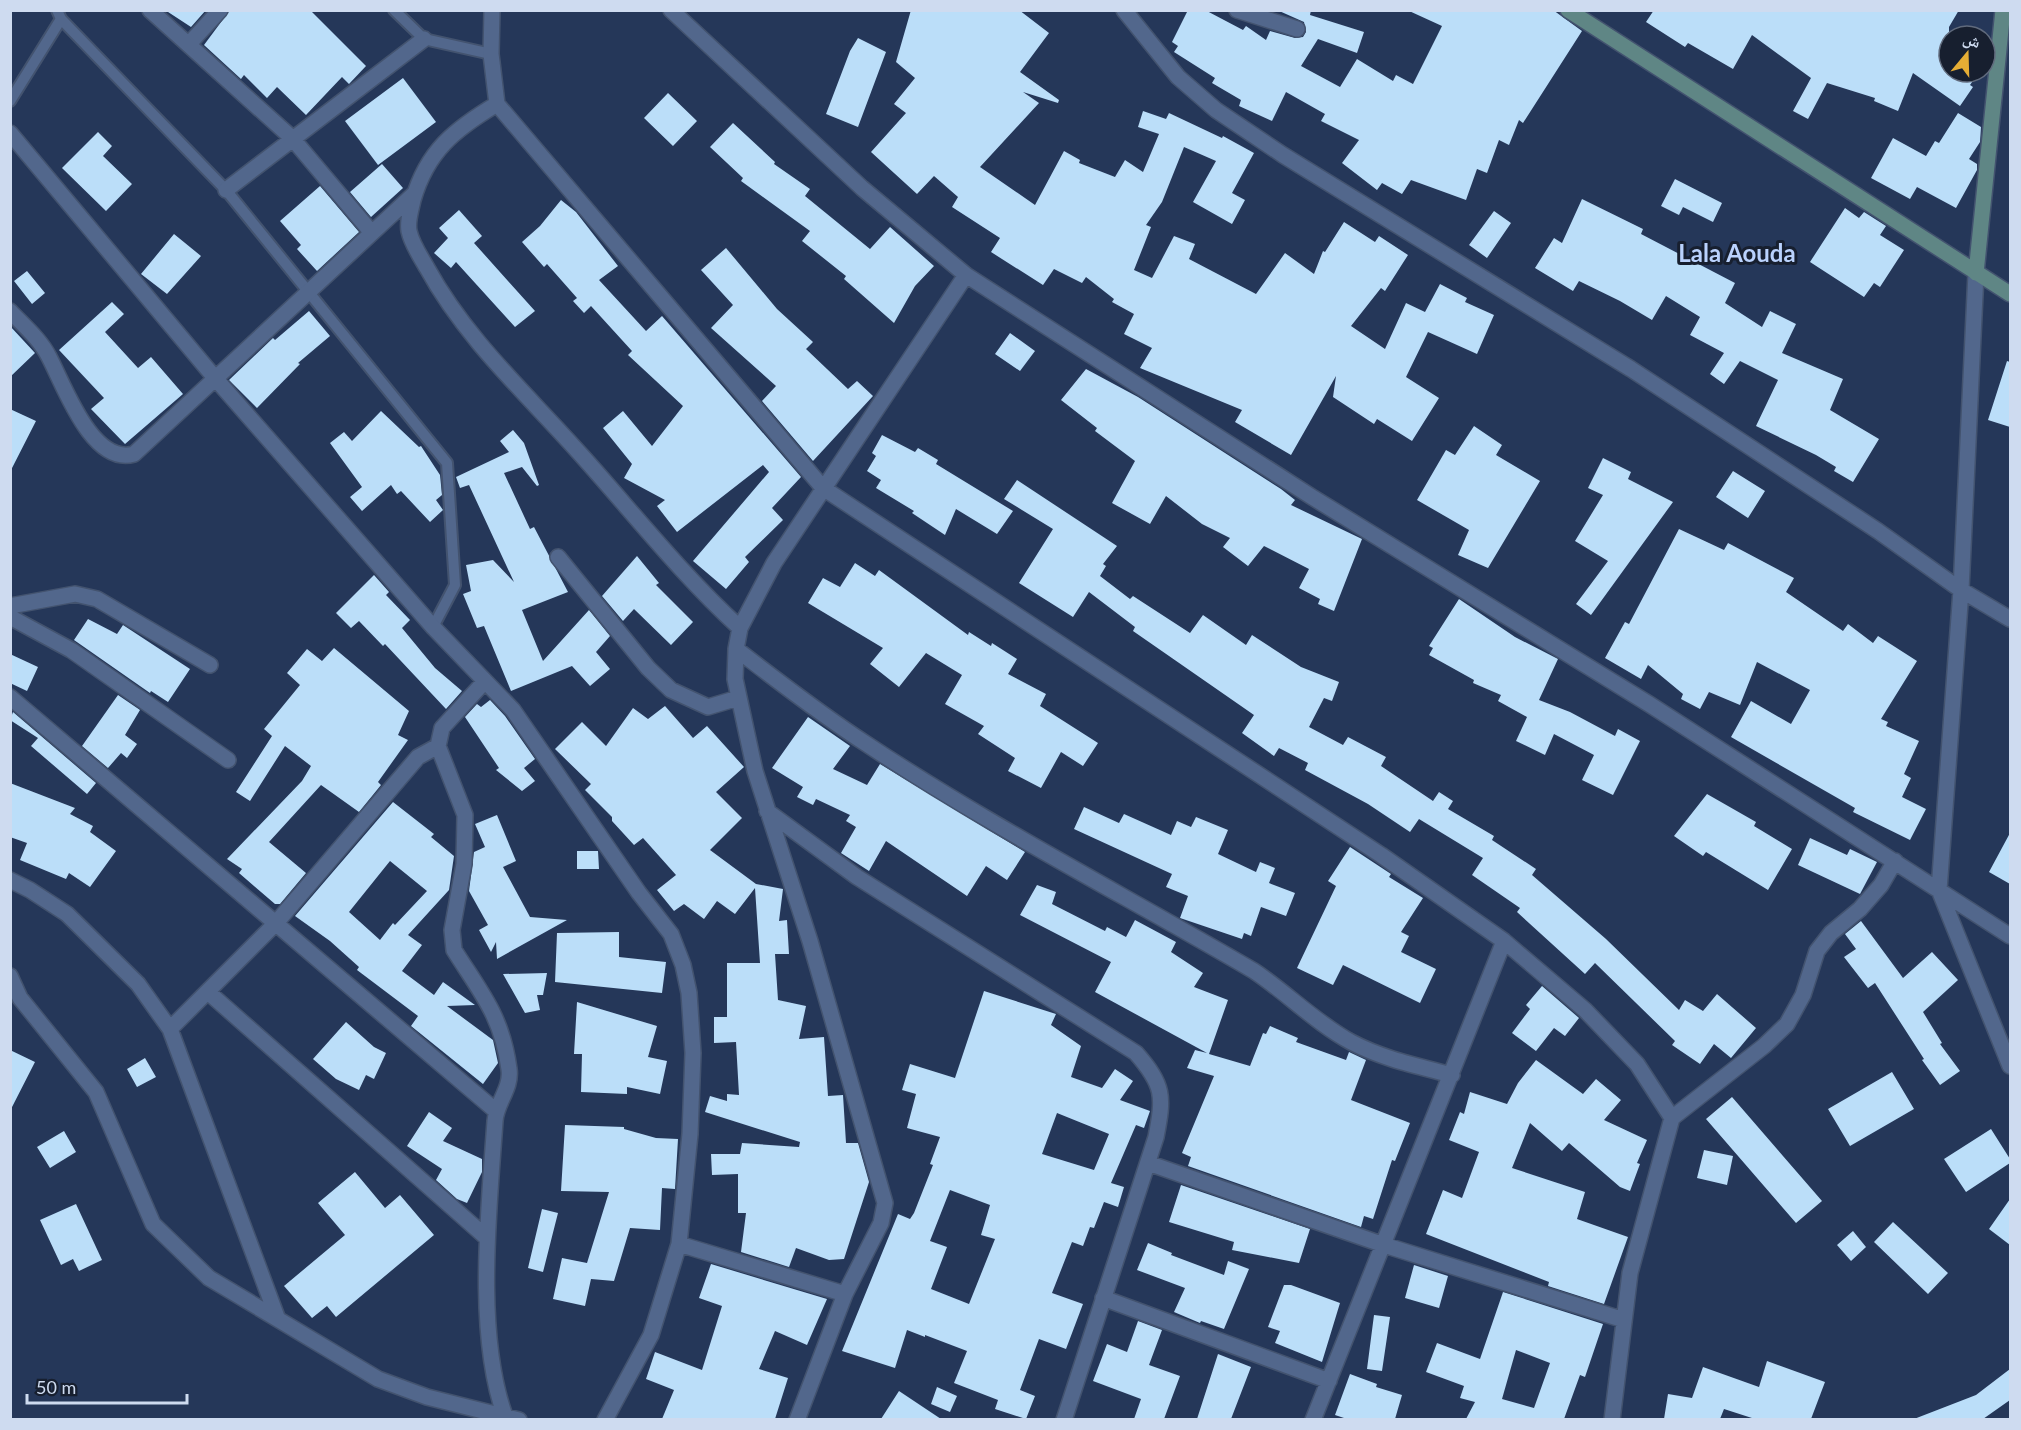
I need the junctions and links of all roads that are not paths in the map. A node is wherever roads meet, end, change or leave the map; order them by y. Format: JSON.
{"nodes":[{"id":1,"x":150,"y":10,"type":"edge"},
{"id":2,"x":220,"y":10,"type":"edge"},
{"id":3,"x":394,"y":10,"type":"edge"},
{"id":4,"x":492,"y":10,"type":"edge"},
{"id":5,"x":671,"y":10,"type":"edge"},
{"id":6,"x":1124,"y":10,"type":"edge"},
{"id":7,"x":1237,"y":10,"type":"edge"},
{"id":8,"x":1568,"y":10,"type":"edge"},
{"id":9,"x":2003,"y":10,"type":"edge"},
{"id":10,"x":59,"y":15,"type":"edge"},
{"id":11,"x":1297,"y":29,"type":"dead end"},
{"id":12,"x":424,"y":39,"type":"junction"},
{"id":13,"x":189,"y":44,"type":"junction"},
{"id":14,"x":491,"y":54,"type":"junction"},
{"id":15,"x":10,"y":101,"type":"edge"},
{"id":16,"x":497,"y":104,"type":"junction"},
{"id":17,"x":10,"y":133,"type":"edge"},
{"id":18,"x":292,"y":138,"type":"junction"},
{"id":19,"x":226,"y":190,"type":"junction"},
{"id":20,"x":416,"y":192,"type":"junction"},
{"id":21,"x":372,"y":233,"type":"junction"},
{"id":22,"x":1976,"y":273,"type":"junction"},
{"id":23,"x":966,"y":275,"type":"junction"},
{"id":24,"x":309,"y":293,"type":"junction"},
{"id":25,"x":2010,"y":294,"type":"edge"},
{"id":26,"x":10,"y":311,"type":"edge"},
{"id":27,"x":215,"y":378,"type":"junction"},
{"id":28,"x":823,"y":488,"type":"junction"},
{"id":29,"x":558,"y":557,"type":"dead end"},
{"id":30,"x":1961,"y":590,"type":"junction"},
{"id":31,"x":10,"y":606,"type":"edge"},
{"id":32,"x":10,"y":617,"type":"edge"},
{"id":33,"x":2010,"y":619,"type":"edge"},
{"id":34,"x":434,"y":627,"type":"junction"},
{"id":35,"x":740,"y":628,"type":"junction"},
{"id":36,"x":736,"y":649,"type":"junction"},
{"id":37,"x":210,"y":665,"type":"dead end"},
{"id":38,"x":485,"y":681,"type":"junction"},
{"id":39,"x":10,"y":697,"type":"edge"},
{"id":40,"x":738,"y":698,"type":"junction"},
{"id":41,"x":438,"y":746,"type":"junction"},
{"id":42,"x":228,"y":760,"type":"dead end"},
{"id":43,"x":767,"y":811,"type":"junction"},
{"id":44,"x":1895,"y":861,"type":"junction"},
{"id":45,"x":10,"y":880,"type":"edge"},
{"id":46,"x":1939,"y":890,"type":"junction"},
{"id":47,"x":276,"y":923,"type":"junction"},
{"id":48,"x":2010,"y":936,"type":"edge"},
{"id":49,"x":1504,"y":941,"type":"junction"},
{"id":50,"x":10,"y":976,"type":"edge"},
{"id":51,"x":208,"y":992,"type":"junction"},
{"id":52,"x":170,"y":1029,"type":"junction"},
{"id":53,"x":2010,"y":1066,"type":"edge"},
{"id":54,"x":1452,"y":1075,"type":"junction"},
{"id":55,"x":496,"y":1111,"type":"junction"},
{"id":56,"x":1672,"y":1118,"type":"junction"},
{"id":57,"x":1148,"y":1163,"type":"junction"},
{"id":58,"x":487,"y":1238,"type":"junction"},
{"id":59,"x":679,"y":1244,"type":"junction"},
{"id":60,"x":1384,"y":1245,"type":"junction"},
{"id":61,"x":845,"y":1294,"type":"junction"},
{"id":62,"x":1103,"y":1298,"type":"junction"},
{"id":63,"x":278,"y":1317,"type":"junction"},
{"id":64,"x":1624,"y":1320,"type":"junction"},
{"id":65,"x":1329,"y":1381,"type":"junction"},
{"id":66,"x":512,"y":1418,"type":"edge"},
{"id":67,"x":605,"y":1419,"type":"edge"},
{"id":68,"x":797,"y":1419,"type":"edge"},
{"id":69,"x":1064,"y":1419,"type":"edge"},
{"id":70,"x":1313,"y":1419,"type":"edge"},
{"id":71,"x":1612,"y":1419,"type":"edge"}],
"edges":[{"from":1,"to":13,"type":"street"},
{"from":2,"to":13,"type":"street"},
{"from":3,"to":12,"type":"lane"},
{"from":4,"to":14,"type":"street"},
{"from":5,"to":23,"type":"street"},
{"from":6,"to":30,"type":"street"},
{"from":7,"to":11,"type":"street"},
{"from":8,"to":22,"type":"main road"},
{"from":9,"to":22,"type":"main road"},
{"from":10,"to":15,"type":"lane"},
{"from":10,"to":19,"type":"lane"},
{"from":12,"to":14,"type":"lane"},
{"from":12,"to":18,"type":"street"},
{"from":13,"to":18,"type":"street"},
{"from":14,"to":16,"type":"street"},
{"from":16,"to":20,"type":"street"},
{"from":16,"to":28,"type":"street"},
{"from":17,"to":27,"type":"street"},
{"from":18,"to":19,"type":"street"},
{"from":18,"to":21,"type":"street"},
{"from":19,"to":24,"type":"lane"},
{"from":20,"to":21,"type":"street"},
{"from":20,"to":35,"type":"street"},
{"from":21,"to":24,"type":"street"},
{"from":22,"to":25,"type":"main road"},
{"from":22,"to":30,"type":"street"},
{"from":23,"to":28,"type":"street"},
{"from":23,"to":44,"type":"street"},
{"from":24,"to":27,"type":"street"},
{"from":24,"to":34,"type":"lane"},
{"from":26,"to":27,"type":"street"},
{"from":27,"to":34,"type":"street"},
{"from":28,"to":35,"type":"street"},
{"from":28,"to":49,"type":"street"},
{"from":29,"to":40,"type":"street"},
{"from":30,"to":33,"type":"street"},
{"from":30,"to":46,"type":"street"},
{"from":31,"to":37,"type":"street"},
{"from":32,"to":42,"type":"street"},
{"from":34,"to":38,"type":"street"},
{"from":35,"to":36,"type":"street"},
{"from":36,"to":40,"type":"street"},
{"from":36,"to":54,"type":"street"},
{"from":38,"to":41,"type":"street"},
{"from":38,"to":59,"type":"street"},
{"from":39,"to":47,"type":"street"},
{"from":40,"to":43,"type":"street"},
{"from":41,"to":47,"type":"street"},
{"from":41,"to":55,"type":"street"},
{"from":43,"to":57,"type":"street"},
{"from":43,"to":61,"type":"street"},
{"from":44,"to":46,"type":"street"},
{"from":44,"to":56,"type":"street"},
{"from":45,"to":52,"type":"street"},
{"from":46,"to":48,"type":"street"},
{"from":46,"to":53,"type":"street"},
{"from":47,"to":51,"type":"street"},
{"from":47,"to":55,"type":"street"},
{"from":49,"to":54,"type":"street"},
{"from":49,"to":56,"type":"street"},
{"from":50,"to":63,"type":"street"},
{"from":51,"to":52,"type":"street"},
{"from":51,"to":58,"type":"street"},
{"from":52,"to":63,"type":"street"},
{"from":54,"to":60,"type":"street"},
{"from":55,"to":58,"type":"street"},
{"from":56,"to":64,"type":"street"},
{"from":57,"to":60,"type":"street"},
{"from":57,"to":62,"type":"street"},
{"from":58,"to":66,"type":"street"},
{"from":59,"to":61,"type":"street"},
{"from":59,"to":67,"type":"street"},
{"from":60,"to":64,"type":"street"},
{"from":60,"to":65,"type":"street"},
{"from":61,"to":68,"type":"street"},
{"from":62,"to":65,"type":"street"},
{"from":62,"to":69,"type":"street"},
{"from":63,"to":66,"type":"street"},
{"from":64,"to":71,"type":"street"},
{"from":65,"to":70,"type":"street"}]}
